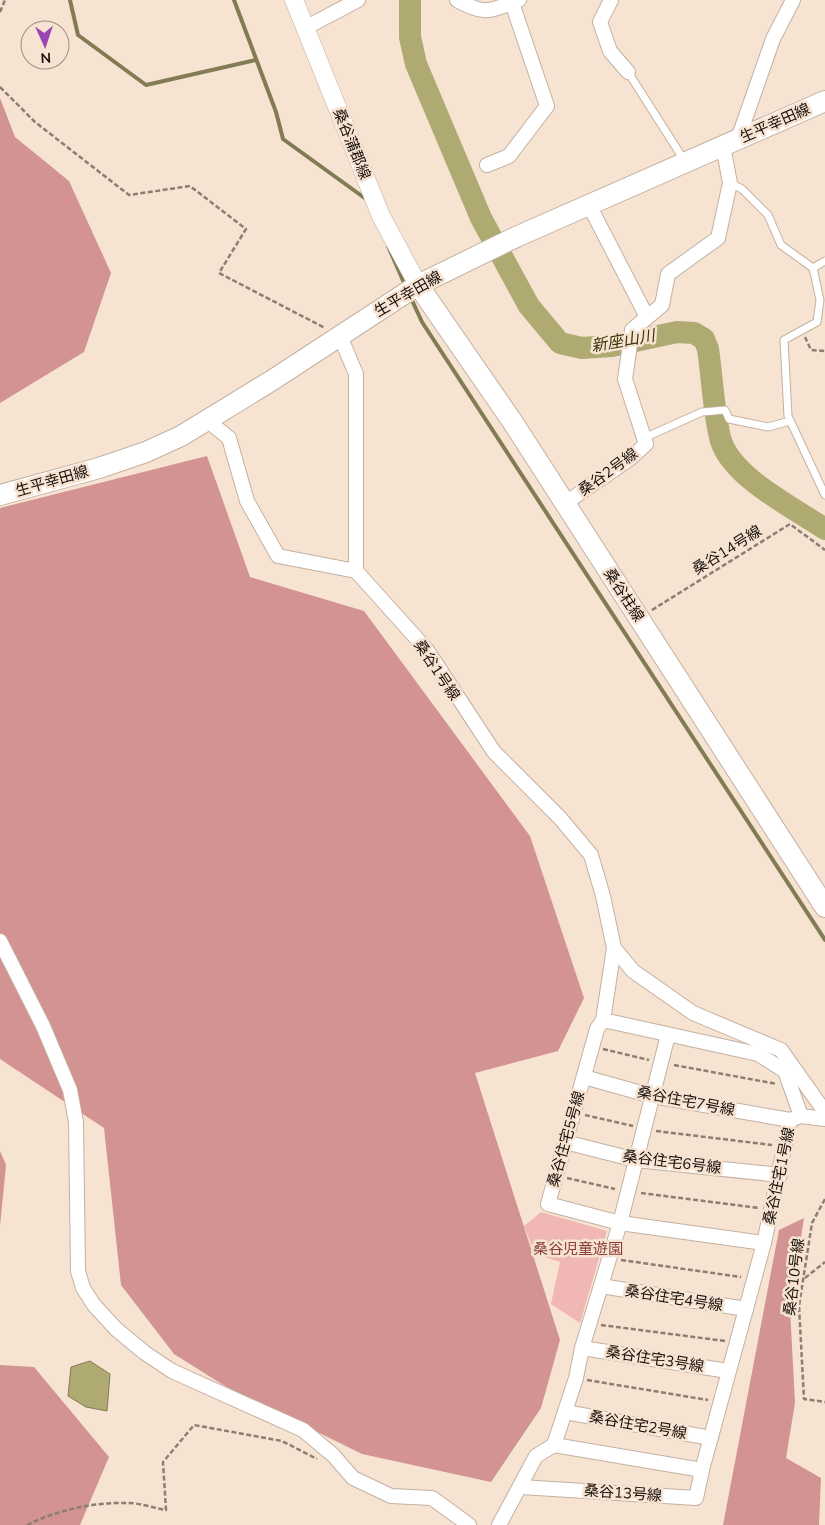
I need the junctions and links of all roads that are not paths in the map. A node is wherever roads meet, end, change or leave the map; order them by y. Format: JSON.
{"nodes":[{"id":1,"x":294,"y":0,"type":"edge"},
{"id":2,"x":358,"y":0,"type":"edge"},
{"id":3,"x":457,"y":0,"type":"edge"},
{"id":4,"x":611,"y":0,"type":"edge"},
{"id":5,"x":793,"y":0,"type":"edge"},
{"id":6,"x":516,"y":1,"type":"edge"},
{"id":7,"x":305,"y":28,"type":"junction"},
{"id":8,"x":628,"y":72,"type":"joint"},
{"id":9,"x":825,"y":101,"type":"edge"},
{"id":10,"x":730,"y":143,"type":"junction"},
{"id":11,"x":686,"y":163,"type":"junction"},
{"id":12,"x":487,"y":165,"type":"dead end"},
{"id":13,"x":730,"y":183,"type":"junction"},
{"id":14,"x":589,"y":205,"type":"junction"},
{"id":15,"x":825,"y":262,"type":"edge"},
{"id":16,"x":813,"y":268,"type":"junction"},
{"id":17,"x":418,"y":285,"type":"junction"},
{"id":18,"x":647,"y":317,"type":"junction"},
{"id":19,"x":340,"y":336,"type":"junction"},
{"id":20,"x":208,"y":421,"type":"junction"},
{"id":21,"x":790,"y":421,"type":"junction"},
{"id":22,"x":644,"y":438,"type":"junction"},
{"id":23,"x":825,"y":494,"type":"edge"},
{"id":24,"x":0,"y":496,"type":"edge"},
{"id":25,"x":564,"y":504,"type":"junction"},
{"id":26,"x":356,"y":571,"type":"junction"},
{"id":27,"x":825,"y":907,"type":"edge"},
{"id":28,"x":0,"y":940,"type":"edge"},
{"id":29,"x":614,"y":948,"type":"junction"},
{"id":30,"x":603,"y":1020,"type":"junction"},
{"id":31,"x":668,"y":1035,"type":"junction"},
{"id":32,"x":584,"y":1077,"type":"junction"},
{"id":33,"x":652,"y":1096,"type":"junction"},
{"id":34,"x":825,"y":1112,"type":"edge"},
{"id":35,"x":796,"y":1118,"type":"junction"},
{"id":36,"x":825,"y":1119,"type":"edge"},
{"id":37,"x":565,"y":1142,"type":"junction"},
{"id":38,"x":636,"y":1160,"type":"junction"},
{"id":39,"x":780,"y":1175,"type":"junction"},
{"id":40,"x":620,"y":1223,"type":"junction"},
{"id":41,"x":764,"y":1243,"type":"junction"},
{"id":42,"x":601,"y":1286,"type":"junction"},
{"id":43,"x":746,"y":1309,"type":"junction"},
{"id":44,"x":582,"y":1348,"type":"junction"},
{"id":45,"x":728,"y":1371,"type":"junction"},
{"id":46,"x":565,"y":1412,"type":"junction"},
{"id":47,"x":711,"y":1438,"type":"junction"},
{"id":48,"x":554,"y":1445,"type":"junction"},
{"id":49,"x":702,"y":1470,"type":"junction"},
{"id":50,"x":521,"y":1487,"type":"junction"},
{"id":51,"x":468,"y":1525,"type":"edge"},
{"id":52,"x":499,"y":1525,"type":"edge"}],
"edges":[{"from":1,"to":7,"type":"street","name":"桑谷蒲郡線"},
{"from":2,"to":7,"type":"street"},
{"from":3,"to":6,"type":"street"},
{"from":4,"to":8,"type":"street"},
{"from":5,"to":10,"type":"street"},
{"from":6,"to":12,"type":"street"},
{"from":7,"to":17,"type":"street","name":"桑谷蒲郡線"},
{"from":8,"to":11,"type":"lane"},
{"from":9,"to":10,"type":"main road","name":"生平幸田線"},
{"from":10,"to":11,"type":"main road","name":"生平幸田線"},
{"from":10,"to":13,"type":"street"},
{"from":11,"to":14,"type":"main road","name":"生平幸田線"},
{"from":13,"to":16,"type":"lane"},
{"from":13,"to":18,"type":"street","name":"桑谷2号線"},
{"from":14,"to":17,"type":"main road","name":"生平幸田線"},
{"from":14,"to":18,"type":"street"},
{"from":15,"to":16,"type":"lane"},
{"from":16,"to":21,"type":"lane"},
{"from":17,"to":19,"type":"main road","name":"生平幸田線"},
{"from":17,"to":25,"type":"main road","name":"桑谷柱線"},
{"from":18,"to":22,"type":"street","name":"桑谷2号線"},
{"from":19,"to":20,"type":"main road","name":"生平幸田線"},
{"from":19,"to":26,"type":"street"},
{"from":20,"to":24,"type":"main road","name":"生平幸田線"},
{"from":20,"to":26,"type":"street"},
{"from":21,"to":22,"type":"lane"},
{"from":21,"to":23,"type":"lane"},
{"from":22,"to":25,"type":"street","name":"桑谷2号線"},
{"from":25,"to":27,"type":"main road","name":"桑谷柱線"},
{"from":26,"to":29,"type":"street","name":"桑谷1号線"},
{"from":28,"to":51,"type":"street"},
{"from":29,"to":30,"type":"street","name":"桑谷住宅5号線"},
{"from":29,"to":34,"type":"street"},
{"from":30,"to":31,"type":"street","name":"桑谷住宅1号線"},
{"from":30,"to":32,"type":"street","name":"桑谷住宅5号線"},
{"from":31,"to":33,"type":"street"},
{"from":31,"to":35,"type":"street","name":"桑谷住宅1号線"},
{"from":32,"to":33,"type":"street","name":"桑谷住宅7号線"},
{"from":32,"to":37,"type":"street","name":"桑谷住宅5号線"},
{"from":33,"to":35,"type":"street","name":"桑谷住宅7号線"},
{"from":33,"to":38,"type":"street"},
{"from":35,"to":36,"type":"street","name":"桑谷住宅7号線"},
{"from":35,"to":39,"type":"street","name":"桑谷住宅1号線"},
{"from":37,"to":38,"type":"street","name":"桑谷住宅6号線"},
{"from":37,"to":40,"type":"street","name":"桑谷住宅5号線"},
{"from":38,"to":39,"type":"street","name":"桑谷住宅6号線"},
{"from":38,"to":40,"type":"street"},
{"from":39,"to":41,"type":"street","name":"桑谷住宅1号線"},
{"from":40,"to":41,"type":"street","name":"桑谷住宅5号線"},
{"from":40,"to":42,"type":"street"},
{"from":41,"to":43,"type":"street","name":"桑谷住宅1号線"},
{"from":42,"to":43,"type":"street","name":"桑谷住宅4号線"},
{"from":42,"to":44,"type":"street"},
{"from":43,"to":45,"type":"street","name":"桑谷住宅1号線"},
{"from":44,"to":45,"type":"street","name":"桑谷住宅3号線"},
{"from":44,"to":46,"type":"street"},
{"from":45,"to":47,"type":"street","name":"桑谷住宅1号線"},
{"from":46,"to":47,"type":"street","name":"桑谷住宅2号線"},
{"from":46,"to":48,"type":"street"},
{"from":47,"to":49,"type":"street","name":"桑谷住宅1号線"},
{"from":48,"to":49,"type":"street"},
{"from":48,"to":50,"type":"street"},
{"from":49,"to":50,"type":"street","name":"桑谷13号線"},
{"from":50,"to":52,"type":"street"}]}
